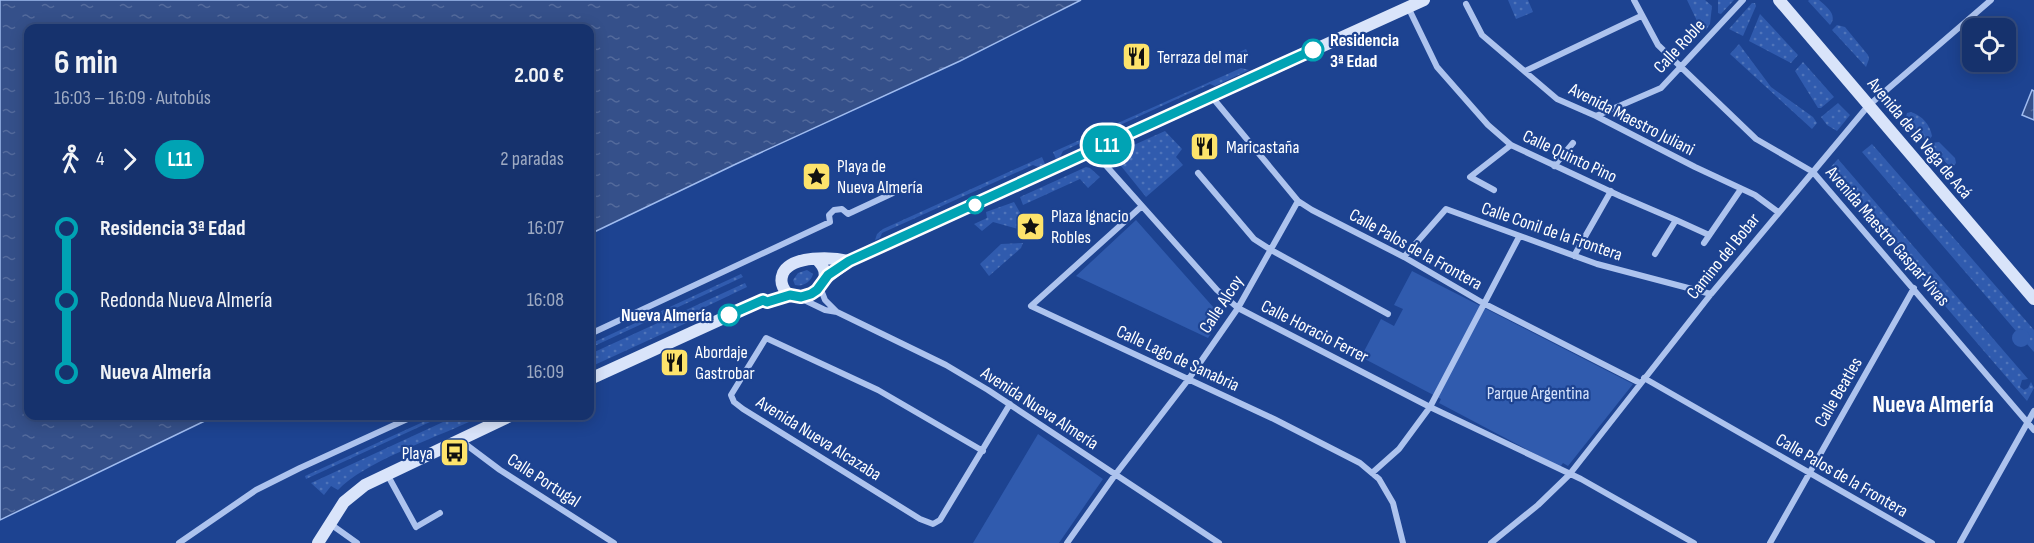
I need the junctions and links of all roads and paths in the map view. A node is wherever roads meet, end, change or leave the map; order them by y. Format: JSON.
{"nodes":[{"id":1,"x":1424,"y":0,"type":"edge"},
{"id":2,"x":1634,"y":0,"type":"edge"},
{"id":3,"x":1743,"y":0,"type":"edge"},
{"id":4,"x":1779,"y":0,"type":"edge"},
{"id":5,"x":1991,"y":0,"type":"edge"},
{"id":6,"x":1466,"y":4,"type":"dead end"},
{"id":7,"x":1408,"y":8,"type":"junction"},
{"id":8,"x":1641,"y":16,"type":"junction"},
{"id":9,"x":1681,"y":66,"type":"junction"},
{"id":10,"x":1525,"y":71,"type":"junction"},
{"id":11,"x":1212,"y":97,"type":"junction"},
{"id":12,"x":1869,"y":106,"type":"junction"},
{"id":13,"x":1596,"y":116,"type":"junction"},
{"id":14,"x":1573,"y":143,"type":"dead end"},
{"id":15,"x":1511,"y":146,"type":"junction"},
{"id":16,"x":1093,"y":151,"type":"junction"},
{"id":17,"x":1554,"y":166,"type":"junction"},
{"id":18,"x":1813,"y":172,"type":"junction"},
{"id":19,"x":1198,"y":173,"type":"dead end"},
{"id":20,"x":1741,"y":189,"type":"junction"},
{"id":21,"x":1494,"y":190,"type":"dead end"},
{"id":22,"x":1611,"y":191,"type":"junction"},
{"id":23,"x":893,"y":193,"type":"dead end"},
{"id":24,"x":1298,"y":201,"type":"junction"},
{"id":25,"x":1142,"y":206,"type":"junction"},
{"id":26,"x":1778,"y":212,"type":"junction"},
{"id":27,"x":1676,"y":220,"type":"junction"},
{"id":28,"x":1709,"y":235,"type":"junction"},
{"id":29,"x":1520,"y":237,"type":"junction"},
{"id":30,"x":1704,"y":243,"type":"dead end"},
{"id":31,"x":1271,"y":250,"type":"junction"},
{"id":32,"x":1656,"y":254,"type":"dead end"},
{"id":33,"x":1574,"y":256,"type":"junction"},
{"id":34,"x":1404,"y":257,"type":"junction"},
{"id":35,"x":816,"y":260,"type":"junction"},
{"id":36,"x":849,"y":261,"type":"junction"},
{"id":37,"x":782,"y":279,"type":"junction"},
{"id":38,"x":822,"y":284,"type":"junction"},
{"id":39,"x":1914,"y":288,"type":"junction"},
{"id":40,"x":1711,"y":294,"type":"junction"},
{"id":41,"x":793,"y":295,"type":"junction"},
{"id":42,"x":2034,"y":299,"type":"edge"},
{"id":43,"x":763,"y":300,"type":"junction"},
{"id":44,"x":1483,"y":303,"type":"junction"},
{"id":45,"x":1239,"y":308,"type":"junction"},
{"id":46,"x":837,"y":312,"type":"junction"},
{"id":47,"x":1389,"y":314,"type":"dead end"},
{"id":48,"x":594,"y":332,"type":"edge"},
{"id":49,"x":594,"y":377,"type":"edge"},
{"id":50,"x":1188,"y":380,"type":"junction"},
{"id":51,"x":1642,"y":381,"type":"junction"},
{"id":52,"x":1010,"y":404,"type":"junction"},
{"id":53,"x":1430,"y":406,"type":"junction"},
{"id":54,"x":2034,"y":411,"type":"edge"},
{"id":55,"x":405,"y":420,"type":"edge"},
{"id":56,"x":502,"y":420,"type":"edge"},
{"id":57,"x":2028,"y":422,"type":"junction"},
{"id":58,"x":2034,"y":430,"type":"edge"},
{"id":59,"x":460,"y":440,"type":"junction"},
{"id":60,"x":983,"y":451,"type":"junction"},
{"id":61,"x":387,"y":473,"type":"junction"},
{"id":62,"x":1372,"y":473,"type":"junction"},
{"id":63,"x":1809,"y":474,"type":"junction"},
{"id":64,"x":1115,"y":475,"type":"junction"},
{"id":65,"x":1569,"y":475,"type":"junction"},
{"id":66,"x":440,"y":513,"type":"dead end"},
{"id":67,"x":330,"y":523,"type":"junction"},
{"id":68,"x":179,"y":543,"type":"edge"},
{"id":69,"x":318,"y":543,"type":"edge"},
{"id":70,"x":357,"y":543,"type":"edge"},
{"id":71,"x":614,"y":543,"type":"edge"},
{"id":72,"x":1067,"y":543,"type":"edge"},
{"id":73,"x":1219,"y":543,"type":"edge"},
{"id":74,"x":1403,"y":543,"type":"edge"},
{"id":75,"x":1491,"y":543,"type":"edge"},
{"id":76,"x":1694,"y":543,"type":"edge"},
{"id":77,"x":1770,"y":543,"type":"edge"},
{"id":78,"x":1932,"y":543,"type":"edge"},
{"id":79,"x":1960,"y":543,"type":"edge"}],
"edges":[{"from":1,"to":7,"type":"main road"},
{"from":2,"to":8,"type":"street","name":"Avenida Maestro Gaspar Vivas"},
{"from":3,"to":9,"type":"street","name":"Calle Roble"},
{"from":4,"to":12,"type":"main road","name":"Avenida de la Vega de Acá"},
{"from":5,"to":12,"type":"street","name":"Camino del Bobar"},
{"from":6,"to":10,"type":"street","name":"Avenida Maestro Juliani"},
{"from":7,"to":11,"type":"main road"},
{"from":7,"to":15,"type":"street","name":"Calle Quinto Pino"},
{"from":8,"to":9,"type":"street","name":"Avenida Maestro Gaspar Vivas"},
{"from":8,"to":10,"type":"street"},
{"from":9,"to":13,"type":"street","name":"Calle Roble"},
{"from":9,"to":18,"type":"street","name":"Avenida Maestro Gaspar Vivas"},
{"from":10,"to":13,"type":"street","name":"Avenida Maestro Juliani"},
{"from":11,"to":16,"type":"main road"},
{"from":11,"to":24,"type":"street","name":"Calle Palos de la Frontera"},
{"from":12,"to":18,"type":"street","name":"Camino del Bobar"},
{"from":12,"to":42,"type":"main road","name":"Avenida de la Vega de Acá"},
{"from":13,"to":20,"type":"street","name":"Avenida Maestro Juliani"},
{"from":14,"to":17,"type":"street"},
{"from":15,"to":17,"type":"street","name":"Calle Quinto Pino"},
{"from":15,"to":21,"type":"street"},
{"from":16,"to":25,"type":"street","name":"Calle Horacio Ferrer"},
{"from":16,"to":36,"type":"main road"},
{"from":17,"to":22,"type":"street","name":"Calle Quinto Pino"},
{"from":18,"to":26,"type":"street","name":"Camino del Bobar"},
{"from":18,"to":39,"type":"street","name":"Avenida Maestro Gaspar Vivas"},
{"from":19,"to":31,"type":"street"},
{"from":20,"to":26,"type":"street","name":"Avenida Maestro Juliani"},
{"from":20,"to":28,"type":"street"},
{"from":22,"to":27,"type":"street","name":"Calle Quinto Pino"},
{"from":22,"to":33,"type":"street"},
{"from":23,"to":48,"type":"street"},
{"from":24,"to":31,"type":"street","name":"Calle Alcoy"},
{"from":24,"to":34,"type":"street","name":"Calle Palos de la Frontera"},
{"from":25,"to":45,"type":"street","name":"Calle Horacio Ferrer"},
{"from":25,"to":50,"type":"street","name":"Calle Lago de Sanabria"},
{"from":26,"to":40,"type":"street","name":"Camino del Bobar"},
{"from":27,"to":28,"type":"street","name":"Calle Quinto Pino"},
{"from":27,"to":32,"type":"street"},
{"from":28,"to":30,"type":"street"},
{"from":29,"to":33,"type":"street","name":"Calle Conil de la Frontera"},
{"from":29,"to":34,"type":"street","name":"Calle Conil de la Frontera"},
{"from":29,"to":44,"type":"street"},
{"from":31,"to":45,"type":"street","name":"Calle Alcoy"},
{"from":31,"to":47,"type":"street"},
{"from":33,"to":40,"type":"street","name":"Calle Conil de la Frontera"},
{"from":34,"to":44,"type":"street","name":"Calle Palos de la Frontera"},
{"from":35,"to":36,"type":"main road"},
{"from":35,"to":37,"type":"main road"},
{"from":35,"to":38,"type":"main road"},
{"from":36,"to":38,"type":"main road"},
{"from":37,"to":41,"type":"main road"},
{"from":37,"to":43,"type":"main road"},
{"from":38,"to":41,"type":"main road"},
{"from":38,"to":46,"type":"street","name":"Avenida Nueva Almería"},
{"from":39,"to":57,"type":"street","name":"Avenida Maestro Gaspar Vivas"},
{"from":39,"to":63,"type":"street","name":"Calle Beatles"},
{"from":40,"to":51,"type":"street","name":"Camino del Bobar"},
{"from":41,"to":43,"type":"main road"},
{"from":41,"to":46,"type":"street","name":"Avenida Nueva Almería"},
{"from":43,"to":49,"type":"main road"},
{"from":44,"to":51,"type":"street","name":"Calle Palos de la Frontera"},
{"from":44,"to":53,"type":"street"},
{"from":45,"to":50,"type":"street","name":"Calle Alcoy"},
{"from":45,"to":53,"type":"street","name":"Calle Horacio Ferrer"},
{"from":46,"to":52,"type":"street","name":"Avenida Nueva Almería"},
{"from":50,"to":62,"type":"street","name":"Calle Lago de Sanabria"},
{"from":50,"to":64,"type":"street","name":"Calle Alcoy"},
{"from":51,"to":63,"type":"street","name":"Calle Palos de la Frontera"},
{"from":51,"to":65,"type":"street","name":"Camino del Bobar"},
{"from":52,"to":60,"type":"street","name":"Avenida Nueva Alcazaba"},
{"from":52,"to":64,"type":"street","name":"Avenida Nueva Almería"},
{"from":53,"to":62,"type":"street"},
{"from":53,"to":65,"type":"street","name":"Calle Horacio Ferrer"},
{"from":54,"to":57,"type":"street"},
{"from":55,"to":68,"type":"street"},
{"from":56,"to":59,"type":"main road"},
{"from":57,"to":58,"type":"street","name":"Avenida Maestro Gaspar Vivas"},
{"from":57,"to":79,"type":"street"},
{"from":59,"to":61,"type":"main road"},
{"from":59,"to":71,"type":"street","name":"Calle Portugal"},
{"from":60,"to":60,"type":"street","name":"Avenida Nueva Alcazaba"},
{"from":61,"to":66,"type":"street"},
{"from":61,"to":67,"type":"main road"},
{"from":62,"to":74,"type":"street","name":"Calle Lago de Sanabria"},
{"from":63,"to":77,"type":"street","name":"Calle Beatles"},
{"from":63,"to":78,"type":"street","name":"Calle Palos de la Frontera"},
{"from":64,"to":72,"type":"street","name":"Calle Alcoy"},
{"from":64,"to":73,"type":"street","name":"Avenida Nueva Almería"},
{"from":65,"to":75,"type":"street","name":"Camino del Bobar"},
{"from":65,"to":76,"type":"street","name":"Calle Horacio Ferrer"},
{"from":67,"to":69,"type":"main road"},
{"from":67,"to":70,"type":"street"}]}
